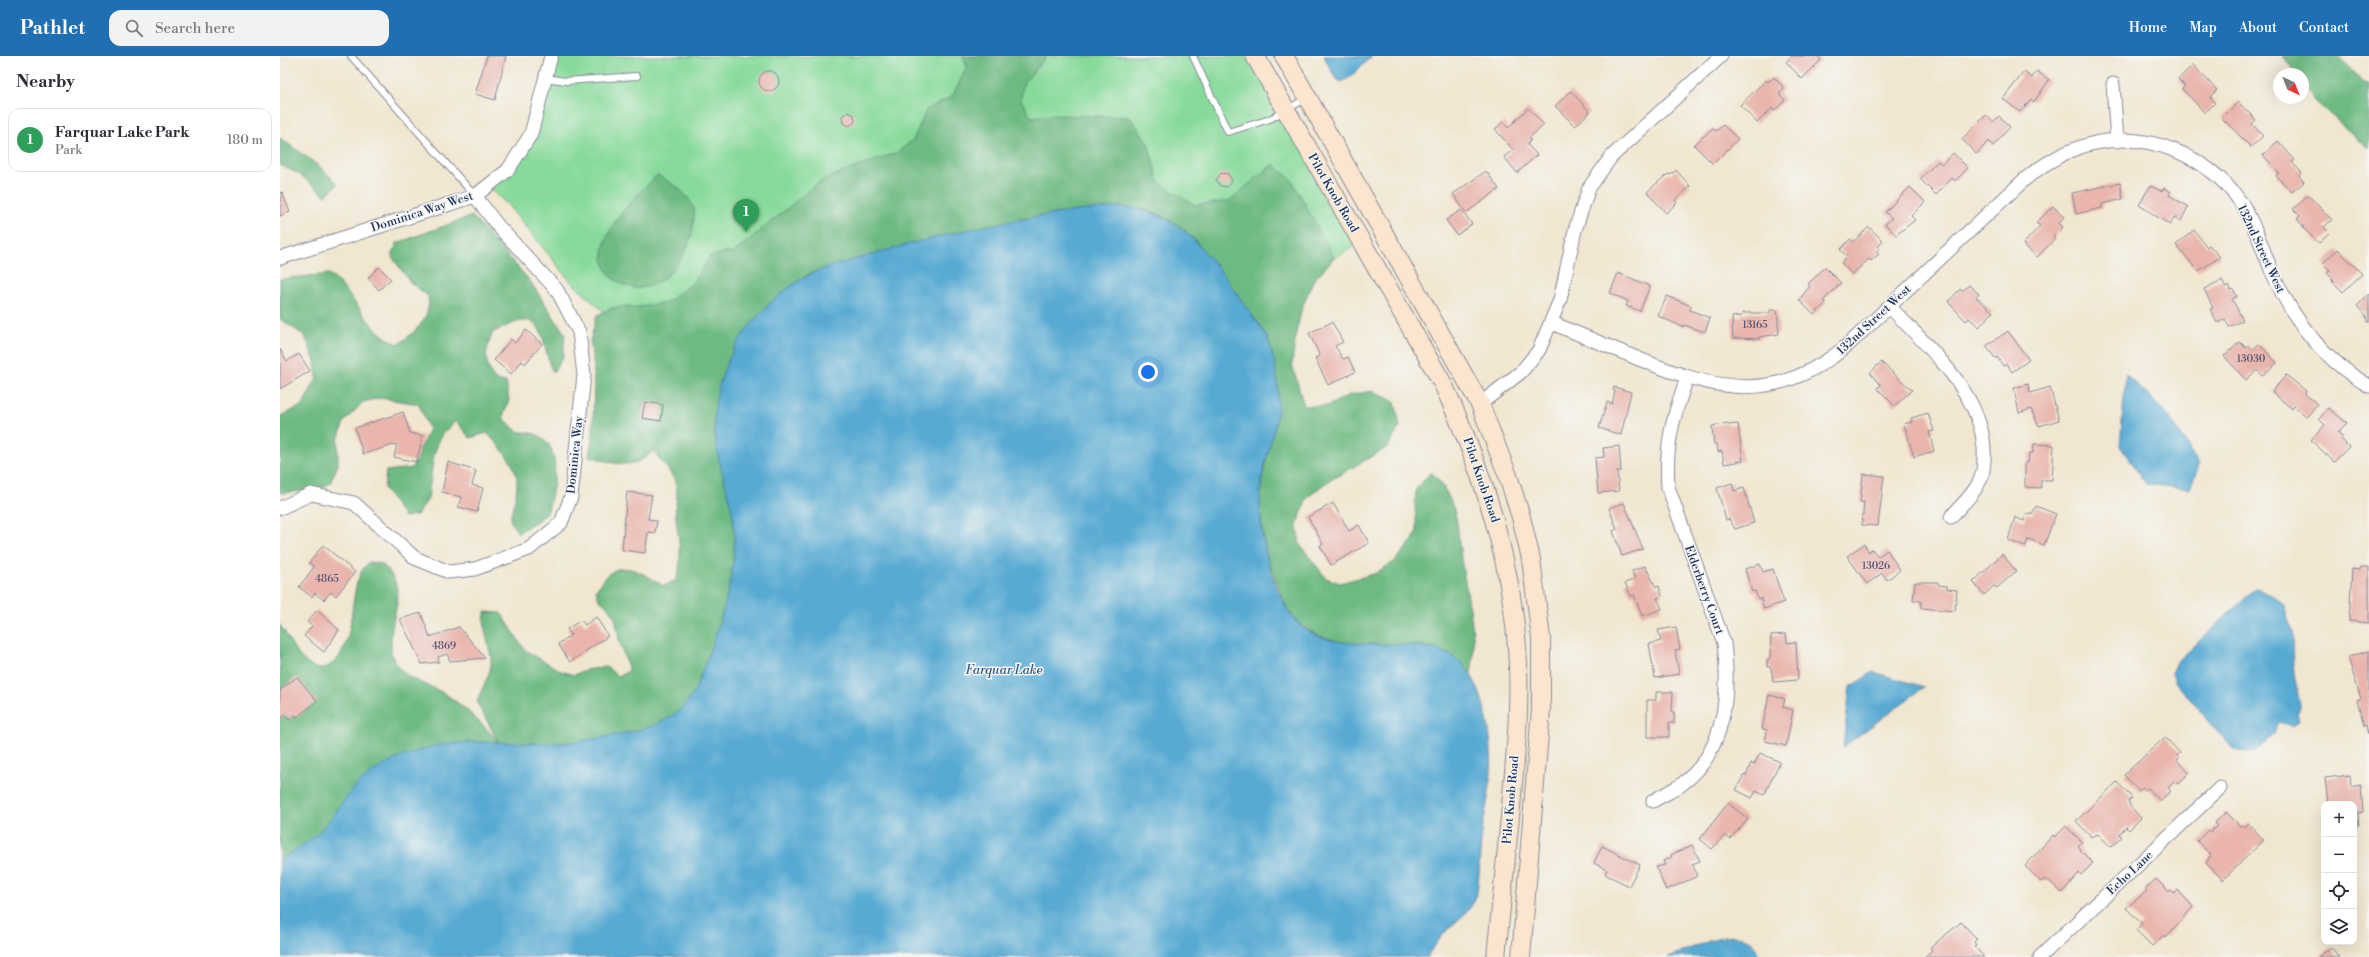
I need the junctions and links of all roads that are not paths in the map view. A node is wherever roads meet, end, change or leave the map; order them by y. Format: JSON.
{"nodes":[{"id":1,"x":351,"y":56,"type":"edge"},
{"id":2,"x":551,"y":56,"type":"edge"},
{"id":3,"x":1193,"y":56,"type":"edge"},
{"id":4,"x":1254,"y":56,"type":"edge"},
{"id":5,"x":1284,"y":56,"type":"edge"},
{"id":6,"x":1721,"y":56,"type":"edge"},
{"id":7,"x":637,"y":76,"type":"dead end"},
{"id":8,"x":545,"y":78,"type":"junction"},
{"id":9,"x":2113,"y":84,"type":"dead end"},
{"id":10,"x":1308,"y":97,"type":"junction"},
{"id":11,"x":1285,"y":110,"type":"junction"},
{"id":12,"x":2117,"y":140,"type":"junction"},
{"id":13,"x":475,"y":196,"type":"junction"},
{"id":14,"x":280,"y":258,"type":"edge"},
{"id":15,"x":1890,"y":307,"type":"junction"},
{"id":16,"x":1552,"y":323,"type":"junction"},
{"id":17,"x":1687,"y":378,"type":"junction"},
{"id":18,"x":2369,"y":386,"type":"edge"},
{"id":19,"x":1480,"y":404,"type":"junction"},
{"id":20,"x":1460,"y":422,"type":"junction"},
{"id":21,"x":280,"y":508,"type":"edge"},
{"id":22,"x":1951,"y":518,"type":"dead end"},
{"id":23,"x":2220,"y":788,"type":"dead end"},
{"id":24,"x":1653,"y":801,"type":"dead end"},
{"id":25,"x":1496,"y":957,"type":"edge"},
{"id":26,"x":1521,"y":957,"type":"edge"},
{"id":27,"x":2040,"y":957,"type":"edge"}],
"edges":[{"from":1,"to":13,"type":"lane"},
{"from":2,"to":8,"type":"street","name":"Dominica Way West"},
{"from":3,"to":11,"type":"lane"},
{"from":4,"to":11,"type":"main road","name":"Pilot Knob Road"},
{"from":5,"to":10,"type":"main road","name":"Pilot Knob Road"},
{"from":6,"to":16,"type":"street"},
{"from":7,"to":8,"type":"lane"},
{"from":8,"to":13,"type":"street","name":"Dominica Way West"},
{"from":9,"to":12,"type":"street"},
{"from":10,"to":11,"type":"lane"},
{"from":10,"to":19,"type":"main road","name":"Pilot Knob Road"},
{"from":11,"to":20,"type":"main road","name":"Pilot Knob Road"},
{"from":12,"to":15,"type":"street","name":"132nd Street West"},
{"from":12,"to":18,"type":"street","name":"132nd Street West"},
{"from":13,"to":14,"type":"street","name":"Dominica Way West"},
{"from":13,"to":21,"type":"street","name":"Dominica Way"},
{"from":15,"to":17,"type":"street","name":"132nd Street West"},
{"from":15,"to":22,"type":"street"},
{"from":16,"to":17,"type":"street","name":"132nd Street West"},
{"from":16,"to":19,"type":"street"},
{"from":17,"to":24,"type":"street","name":"Elderberry Court"},
{"from":19,"to":20,"type":"main road"},
{"from":19,"to":26,"type":"main road","name":"Pilot Knob Road"},
{"from":20,"to":25,"type":"main road","name":"Pilot Knob Road"},
{"from":23,"to":27,"type":"street","name":"Echo Lane"}]}
